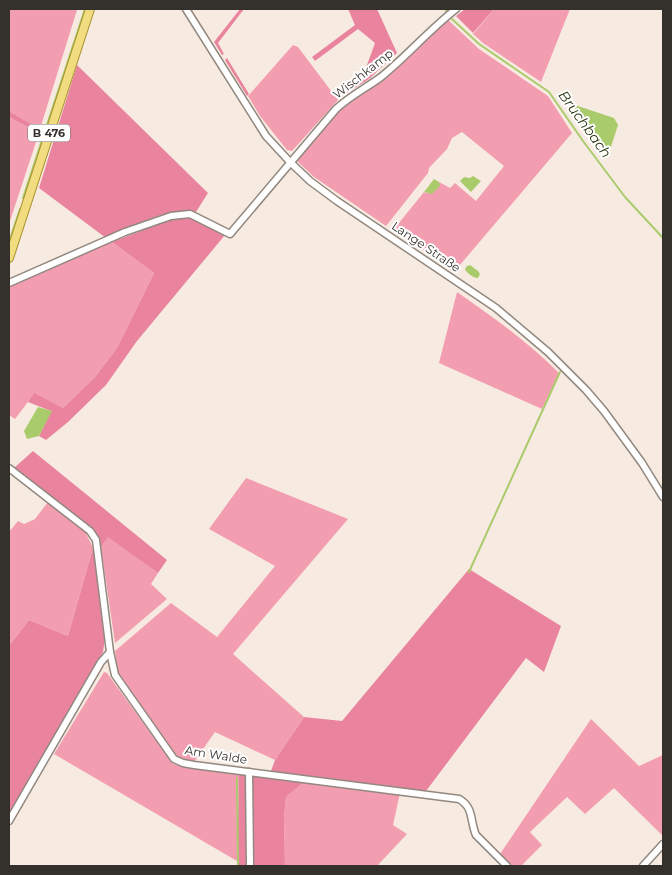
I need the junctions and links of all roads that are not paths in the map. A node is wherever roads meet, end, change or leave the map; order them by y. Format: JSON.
{"nodes":[{"id":1,"x":90,"y":9,"type":"edge"},
{"id":2,"x":186,"y":9,"type":"edge"},
{"id":3,"x":456,"y":9,"type":"edge"},
{"id":4,"x":290,"y":162,"type":"junction"},
{"id":5,"x":9,"y":258,"type":"edge"},
{"id":6,"x":9,"y":282,"type":"edge"},
{"id":7,"x":9,"y":468,"type":"edge"},
{"id":8,"x":663,"y":498,"type":"edge"},
{"id":9,"x":110,"y":652,"type":"junction"},
{"id":10,"x":249,"y":772,"type":"junction"},
{"id":11,"x":9,"y":821,"type":"edge"},
{"id":12,"x":663,"y":844,"type":"edge"},
{"id":13,"x":250,"y":866,"type":"edge"},
{"id":14,"x":507,"y":866,"type":"edge"},
{"id":15,"x":643,"y":866,"type":"edge"}],
"edges":[{"from":1,"to":5,"type":"main road","number":"B 476"},
{"from":2,"to":4,"type":"street","name":"Lange Straße"},
{"from":3,"to":4,"type":"street","name":"Wischkamp"},
{"from":4,"to":6,"type":"street","name":"Wischkamp"},
{"from":4,"to":8,"type":"street","name":"Lange Straße"},
{"from":7,"to":9,"type":"street","name":"Am Walde"},
{"from":9,"to":10,"type":"street","name":"Am Walde"},
{"from":9,"to":11,"type":"street"},
{"from":10,"to":13,"type":"street"},
{"from":10,"to":14,"type":"street","name":"Am Walde"},
{"from":12,"to":15,"type":"street"}]}
